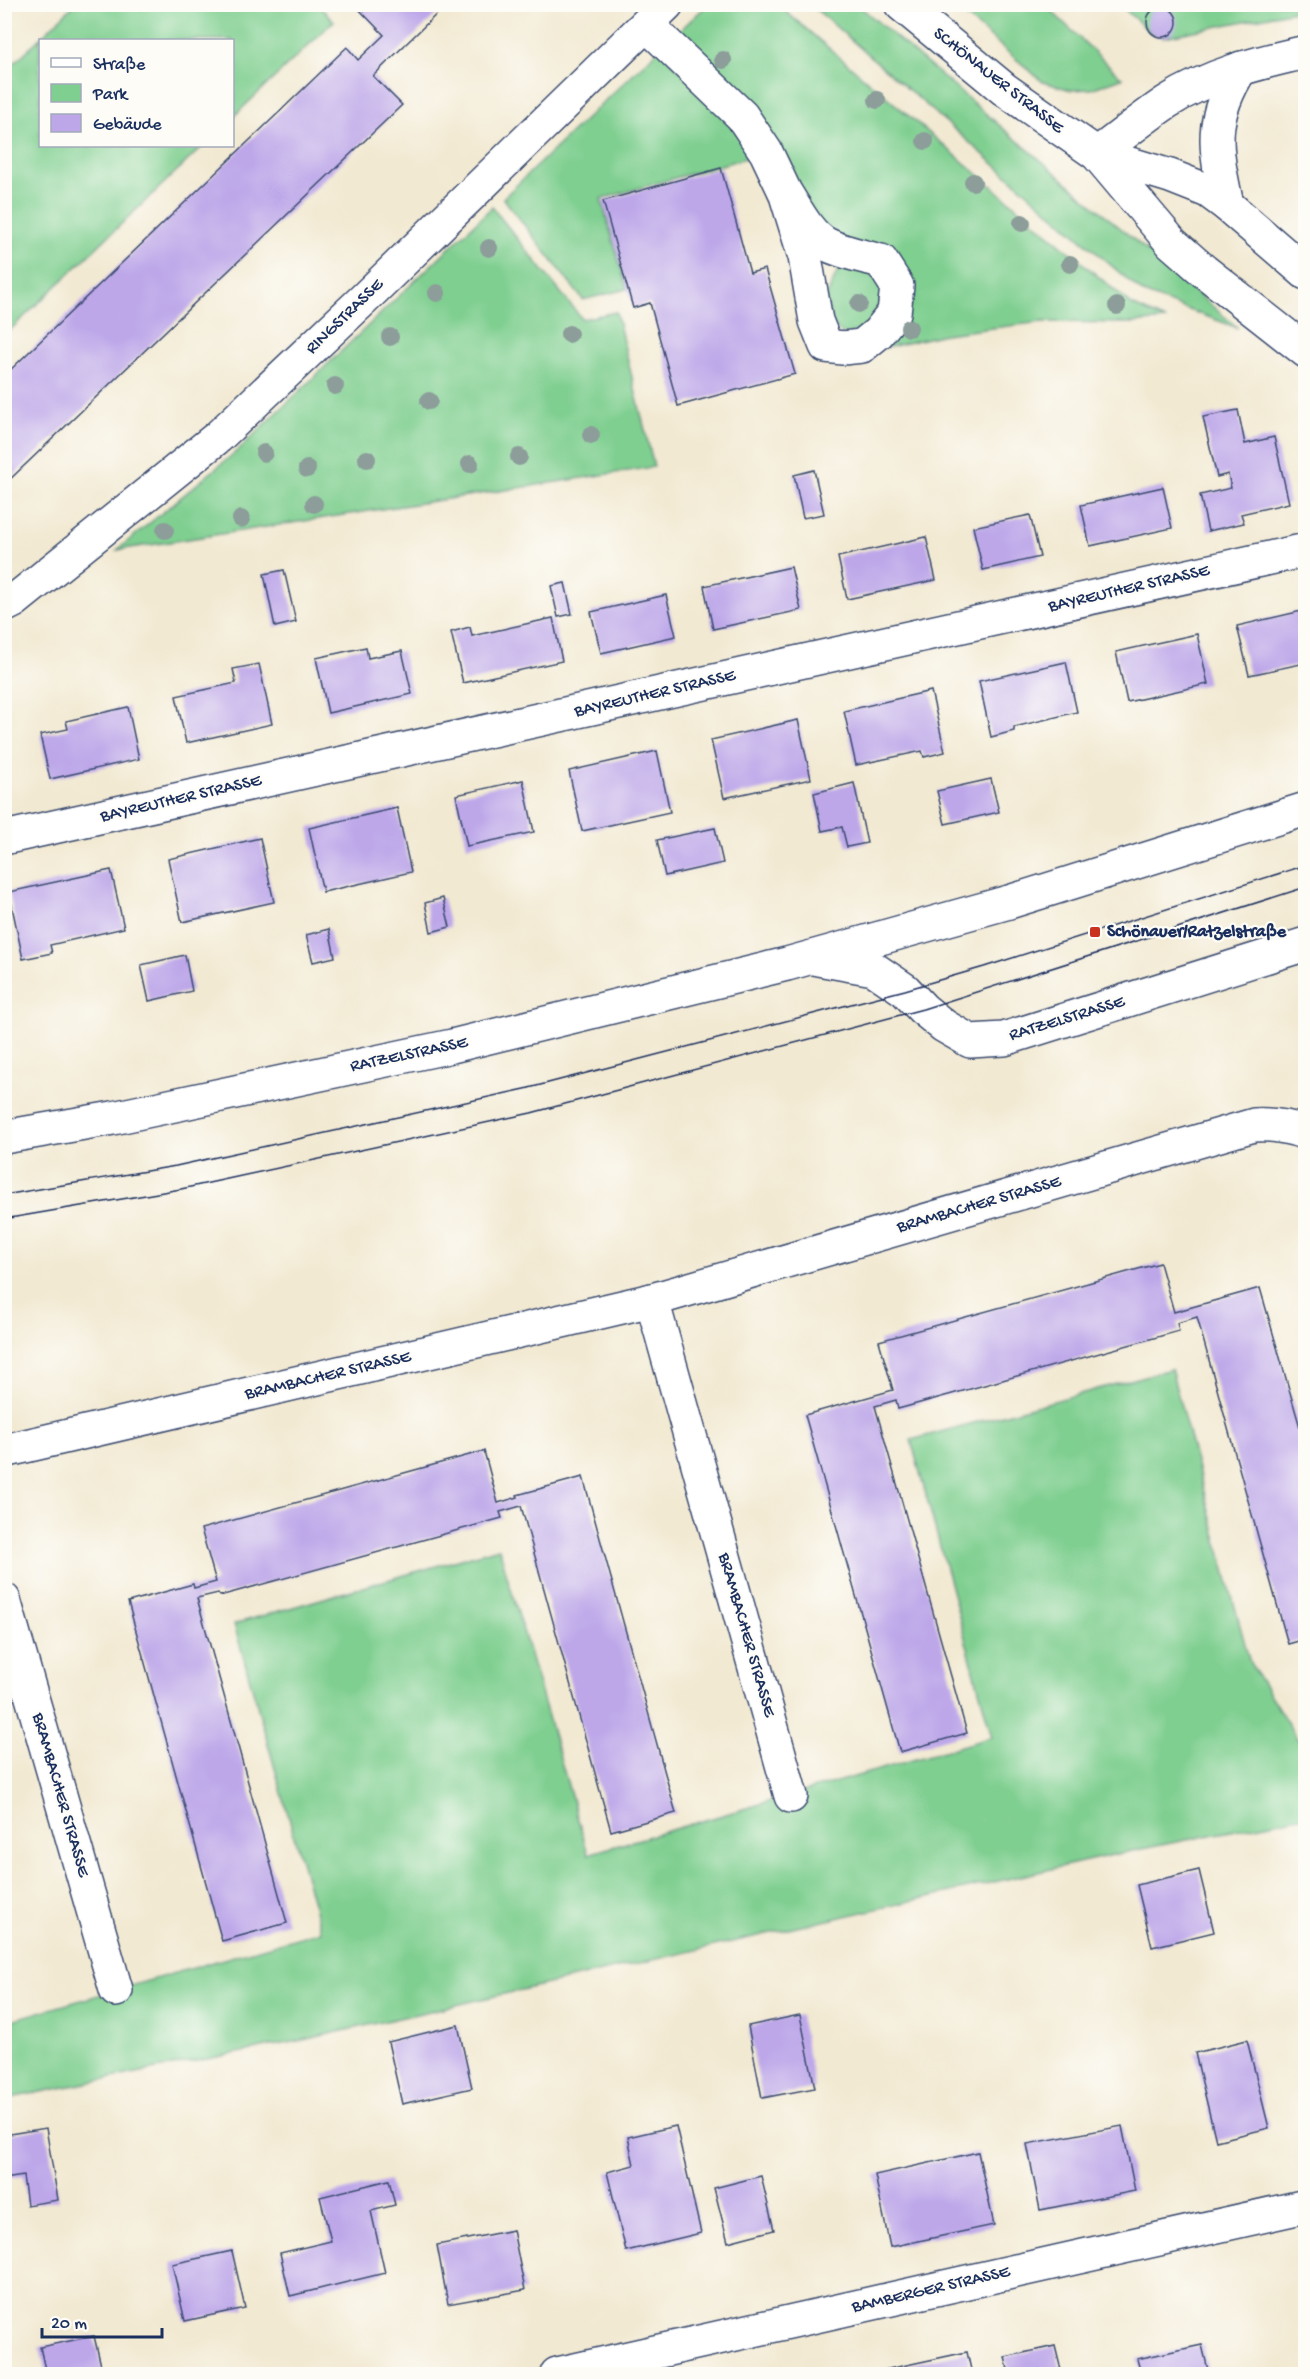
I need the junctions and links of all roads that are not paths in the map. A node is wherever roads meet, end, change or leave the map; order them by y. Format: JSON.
{"nodes":[{"id":1,"x":901,"y":4,"type":"edge"},
{"id":2,"x":657,"y":15,"type":"edge"},
{"id":3,"x":1305,"y":52,"type":"edge"},
{"id":4,"x":1241,"y":68,"type":"junction"},
{"id":5,"x":1096,"y":154,"type":"junction"},
{"id":6,"x":785,"y":192,"type":"junction"},
{"id":7,"x":1227,"y":205,"type":"junction"},
{"id":8,"x":1305,"y":273,"type":"edge"},
{"id":9,"x":1305,"y":351,"type":"edge"},
{"id":10,"x":1305,"y":550,"type":"edge"},
{"id":11,"x":4,"y":606,"type":"edge"},
{"id":12,"x":1305,"y":809,"type":"edge"},
{"id":13,"x":4,"y":838,"type":"edge"},
{"id":14,"x":1305,"y":944,"type":"edge"},
{"id":15,"x":810,"y":958,"type":"junction"},
{"id":16,"x":1305,"y":1133,"type":"edge"},
{"id":17,"x":4,"y":1137,"type":"edge"},
{"id":18,"x":652,"y":1300,"type":"junction"},
{"id":19,"x":4,"y":1451,"type":"edge"},
{"id":20,"x":4,"y":1600,"type":"edge"},
{"id":21,"x":791,"y":1796,"type":"dead end"},
{"id":22,"x":116,"y":1990,"type":"dead end"},
{"id":23,"x":1305,"y":2206,"type":"edge"},
{"id":24,"x":557,"y":2374,"type":"edge"}],
"edges":[{"from":1,"to":5,"type":"street","name":"SCHÖNAUER STRASSE"},
{"from":2,"to":6,"type":"street"},
{"from":2,"to":11,"type":"street","name":"RINGSTRASSE"},
{"from":3,"to":4,"type":"street"},
{"from":4,"to":5,"type":"street"},
{"from":4,"to":7,"type":"street"},
{"from":5,"to":7,"type":"street","name":"SCHÖNAUER STRASSE"},
{"from":5,"to":9,"type":"street","name":"SCHÖNAUER STRASSE"},
{"from":6,"to":6,"type":"street"},
{"from":7,"to":8,"type":"street","name":"SCHÖNAUER STRASSE"},
{"from":10,"to":13,"type":"street","name":"BAYREUTHER STRASSE"},
{"from":12,"to":15,"type":"street","name":"RATZELSTRASSE"},
{"from":14,"to":15,"type":"street","name":"RATZELSTRASSE"},
{"from":15,"to":17,"type":"street","name":"RATZELSTRASSE"},
{"from":16,"to":18,"type":"street","name":"BRAMBACHER STRASSE"},
{"from":18,"to":19,"type":"street","name":"BRAMBACHER STRASSE"},
{"from":18,"to":21,"type":"street","name":"BRAMBACHER STRASSE"},
{"from":20,"to":22,"type":"street","name":"BRAMBACHER STRASSE"},
{"from":23,"to":24,"type":"street","name":"BAMBERGER STRASSE"}]}
